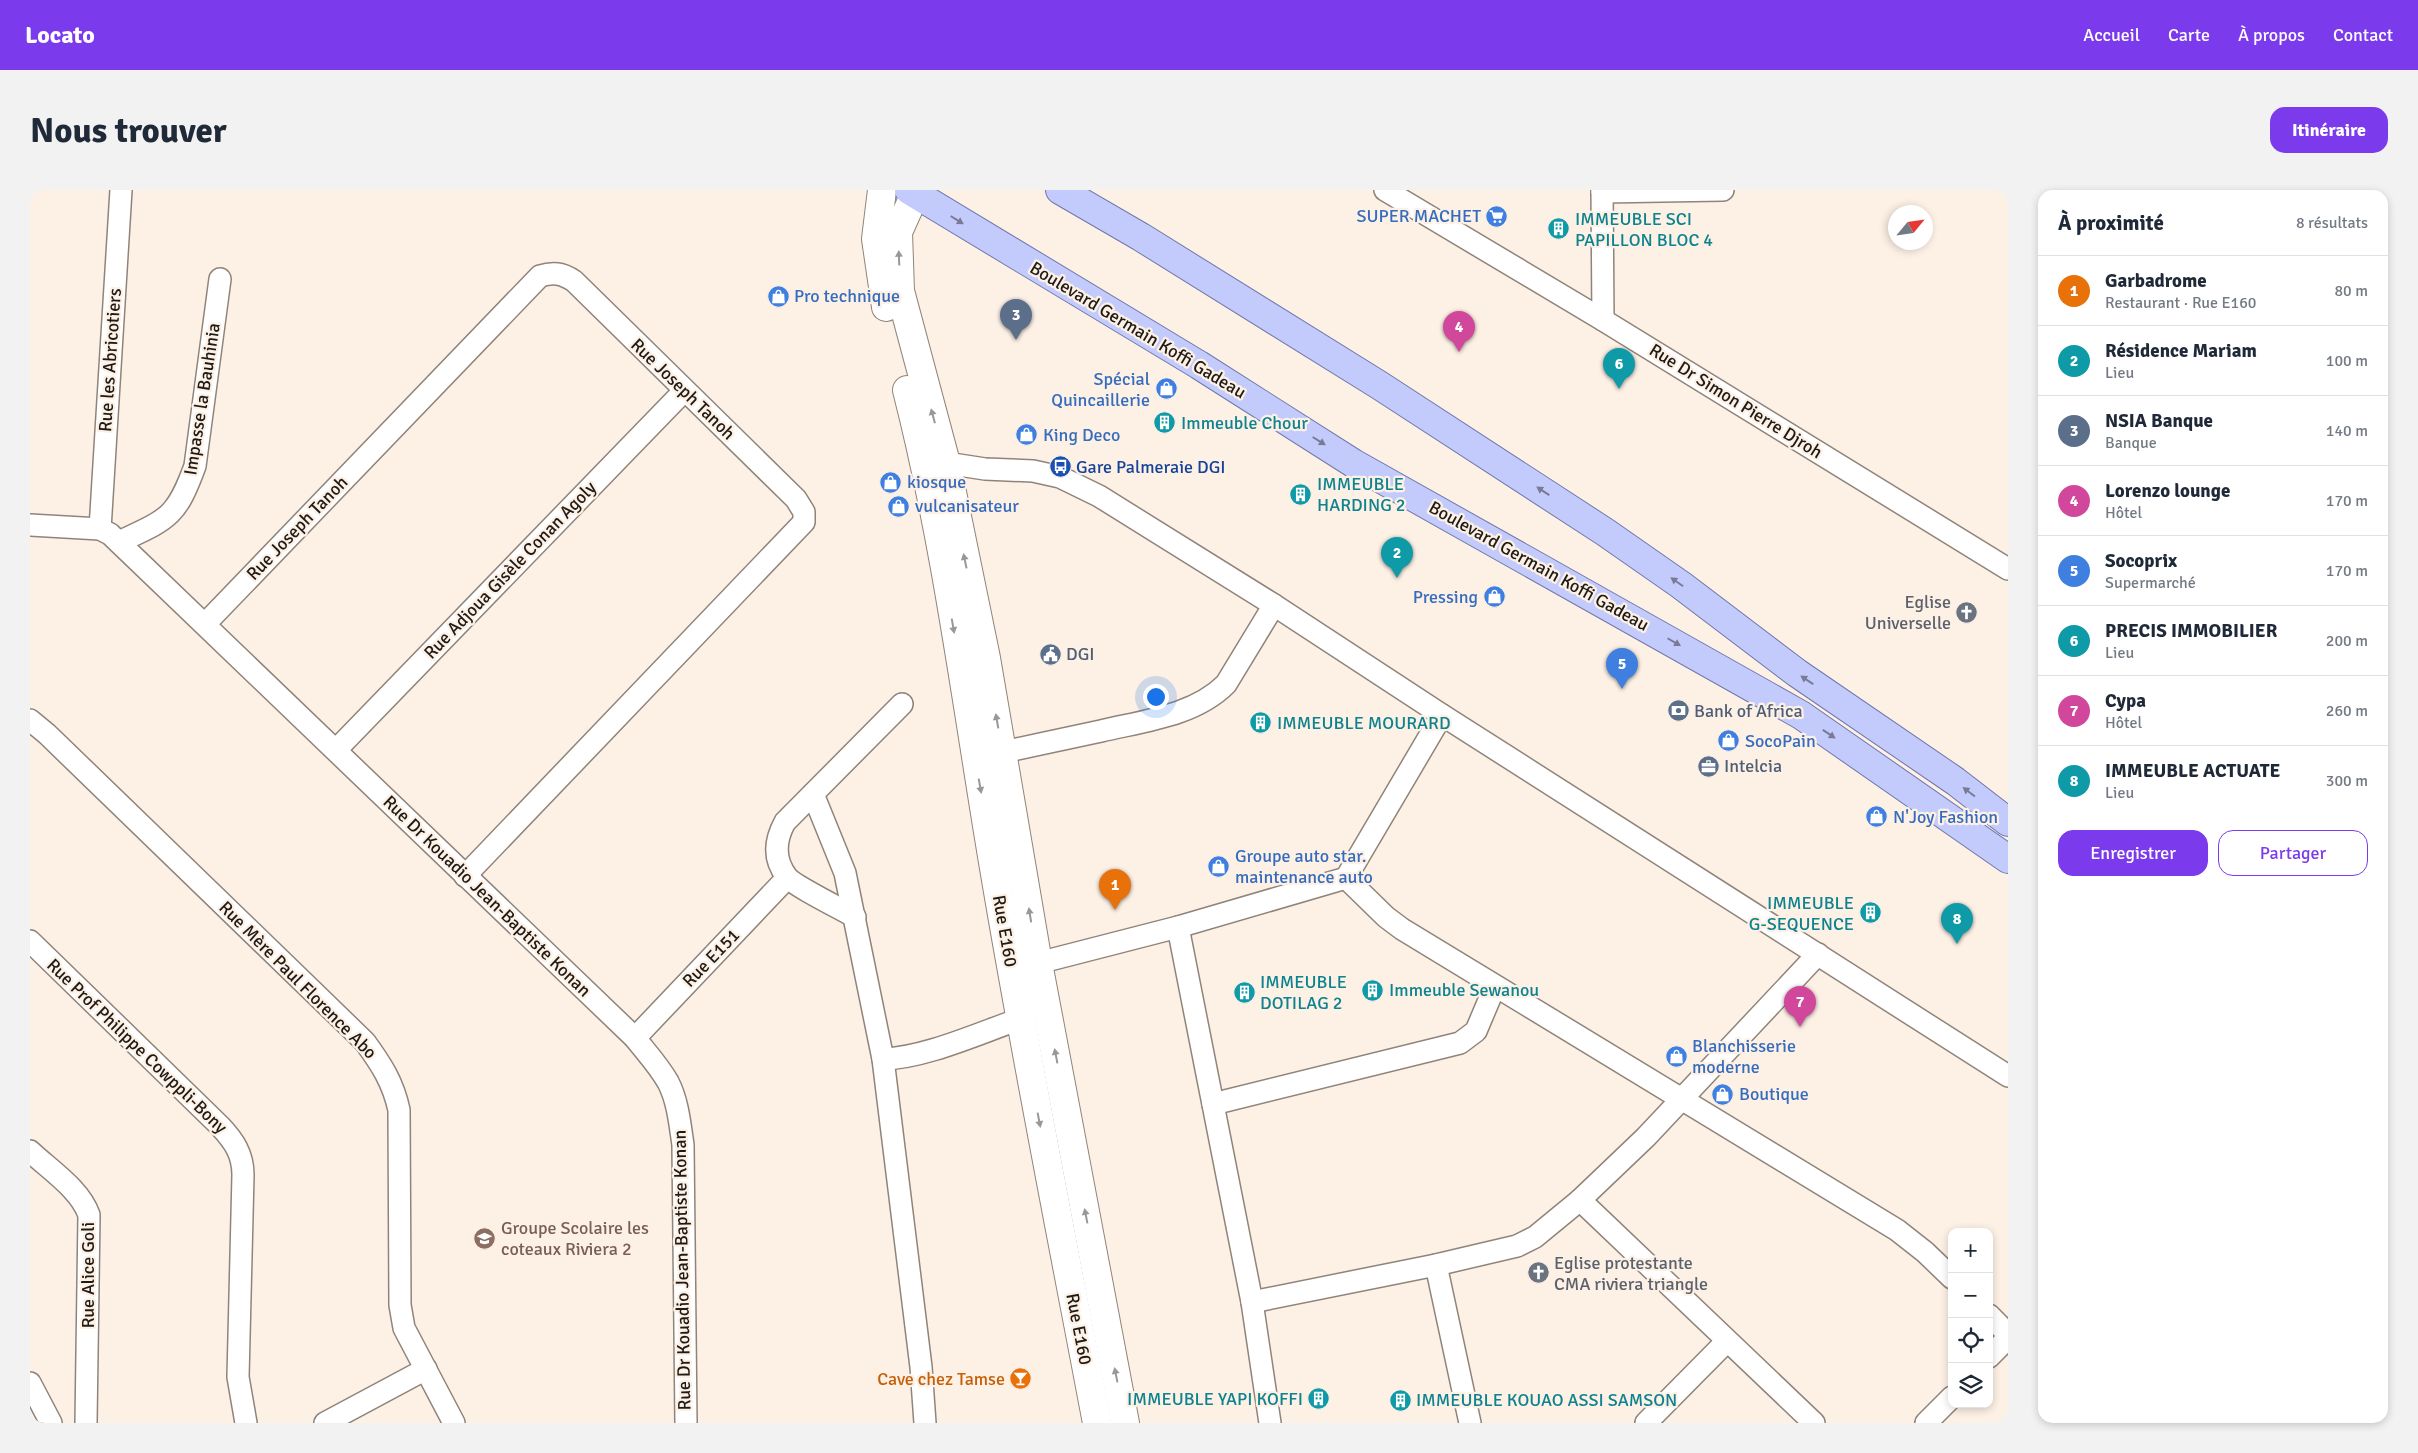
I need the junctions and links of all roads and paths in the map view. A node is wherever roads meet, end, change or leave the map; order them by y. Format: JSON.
{"nodes":[{"id":1,"x":121,"y":190,"type":"edge"},
{"id":2,"x":1060,"y":190,"type":"edge"},
{"id":3,"x":1385,"y":190,"type":"edge"},
{"id":4,"x":1723,"y":190,"type":"edge"},
{"id":5,"x":1602,"y":191,"type":"edge"},
{"id":6,"x":912,"y":192,"type":"edge"},
{"id":7,"x":881,"y":198,"type":"edge"},
{"id":8,"x":220,"y":279,"type":"dead end"},
{"id":9,"x":1603,"y":320,"type":"junction"},
{"id":10,"x":684,"y":391,"type":"junction"},
{"id":11,"x":919,"y":438,"type":"junction"},
{"id":12,"x":946,"y":463,"type":"junction"},
{"id":13,"x":30,"y":525,"type":"edge"},
{"id":14,"x":100,"y":529,"type":"junction"},
{"id":15,"x":120,"y":542,"type":"junction"},
{"id":16,"x":2008,"y":569,"type":"edge"},
{"id":17,"x":1274,"y":605,"type":"junction"},
{"id":18,"x":205,"y":624,"type":"junction"},
{"id":19,"x":902,"y":704,"type":"dead end"},
{"id":20,"x":1442,"y":715,"type":"junction"},
{"id":21,"x":30,"y":720,"type":"edge"},
{"id":22,"x":336,"y":750,"type":"junction"},
{"id":23,"x":1003,"y":752,"type":"junction"},
{"id":24,"x":814,"y":794,"type":"junction"},
{"id":25,"x":2008,"y":822,"type":"edge"},
{"id":26,"x":2008,"y":859,"type":"edge"},
{"id":27,"x":465,"y":876,"type":"junction"},
{"id":28,"x":787,"y":878,"type":"junction"},
{"id":29,"x":1346,"y":878,"type":"junction"},
{"id":30,"x":855,"y":917,"type":"junction"},
{"id":31,"x":1178,"y":927,"type":"junction"},
{"id":32,"x":30,"y":941,"type":"edge"},
{"id":33,"x":1818,"y":954,"type":"junction"},
{"id":34,"x":1038,"y":964,"type":"junction"},
{"id":35,"x":1495,"y":986,"type":"junction"},
{"id":36,"x":1020,"y":1019,"type":"junction"},
{"id":37,"x":635,"y":1038,"type":"junction"},
{"id":38,"x":883,"y":1059,"type":"junction"},
{"id":39,"x":2008,"y":1076,"type":"edge"},
{"id":40,"x":1682,"y":1100,"type":"junction"},
{"id":41,"x":1213,"y":1104,"type":"junction"},
{"id":42,"x":30,"y":1151,"type":"edge"},
{"id":43,"x":1580,"y":1200,"type":"junction"},
{"id":44,"x":1436,"y":1265,"type":"junction"},
{"id":45,"x":1948,"y":1274,"type":"edge"},
{"id":46,"x":1252,"y":1302,"type":"junction"},
{"id":47,"x":1992,"y":1318,"type":"edge"},
{"id":48,"x":2008,"y":1336,"type":"edge"},
{"id":49,"x":1727,"y":1341,"type":"junction"},
{"id":50,"x":1993,"y":1353,"type":"edge"},
{"id":51,"x":426,"y":1369,"type":"junction"},
{"id":52,"x":30,"y":1383,"type":"edge"},
{"id":53,"x":1948,"y":1400,"type":"edge"},
{"id":54,"x":51,"y":1423,"type":"edge"},
{"id":55,"x":86,"y":1423,"type":"edge"},
{"id":56,"x":246,"y":1423,"type":"edge"},
{"id":57,"x":325,"y":1423,"type":"edge"},
{"id":58,"x":454,"y":1423,"type":"edge"},
{"id":59,"x":686,"y":1423,"type":"edge"},
{"id":60,"x":925,"y":1423,"type":"edge"},
{"id":61,"x":1096,"y":1423,"type":"edge"},
{"id":62,"x":1125,"y":1423,"type":"edge"},
{"id":63,"x":1270,"y":1423,"type":"edge"},
{"id":64,"x":1470,"y":1423,"type":"edge"},
{"id":65,"x":1646,"y":1423,"type":"edge"},
{"id":66,"x":1814,"y":1423,"type":"edge"},
{"id":67,"x":1926,"y":1423,"type":"edge"}],
"edges":[{"from":1,"to":14,"type":"street","name":"Rue les Abricotiers"},
{"from":25,"to":2,"type":"main road","one_way":true},
{"from":3,"to":9,"type":"street","name":"Rue Dr Simon Pierre Djroh"},
{"from":4,"to":5,"type":"street"},
{"from":5,"to":9,"type":"street"},
{"from":12,"to":6,"type":"street","name":"Rue E160","one_way":true},
{"from":6,"to":26,"type":"main road","name":"Boulevard Germain Koffi Gadeau","one_way":true},
{"from":7,"to":11,"type":"street","name":"Rue E160"},
{"from":8,"to":15,"type":"street","name":"Impasse la Bauhinia"},
{"from":9,"to":16,"type":"street","name":"Rue Dr Simon Pierre Djroh"},
{"from":10,"to":18,"type":"street","name":"Rue Joseph Tanoh"},
{"from":10,"to":22,"type":"street","name":"Rue Adjoua Gisèle Conan Agoly"},
{"from":10,"to":27,"type":"street","name":"Rue Joseph Tanoh"},
{"from":11,"to":12,"type":"street"},
{"from":11,"to":36,"type":"street","name":"Rue E160","one_way":true},
{"from":12,"to":17,"type":"street"},
{"from":23,"to":12,"type":"street","name":"Rue E160","one_way":true},
{"from":13,"to":14,"type":"street","name":"Rue Dr Kouadio Jean-Baptiste Konan"},
{"from":14,"to":15,"type":"street","name":"Rue Dr Kouadio Jean-Baptiste Konan"},
{"from":15,"to":18,"type":"street","name":"Rue Dr Kouadio Jean-Baptiste Konan"},
{"from":17,"to":20,"type":"street"},
{"from":17,"to":23,"type":"street"},
{"from":18,"to":22,"type":"street","name":"Rue Dr Kouadio Jean-Baptiste Konan"},
{"from":19,"to":24,"type":"street"},
{"from":20,"to":29,"type":"street"},
{"from":20,"to":33,"type":"street"},
{"from":21,"to":51,"type":"street","name":"Rue Mère Paul Florence Abo"},
{"from":22,"to":27,"type":"street","name":"Rue Dr Kouadio Jean-Baptiste Konan"},
{"from":34,"to":23,"type":"street","name":"Rue E160","one_way":true},
{"from":24,"to":28,"type":"street"},
{"from":24,"to":30,"type":"street"},
{"from":27,"to":37,"type":"street","name":"Rue Dr Kouadio Jean-Baptiste Konan"},
{"from":28,"to":30,"type":"street"},
{"from":28,"to":37,"type":"street","name":"Rue E151"},
{"from":29,"to":31,"type":"street"},
{"from":29,"to":35,"type":"street"},
{"from":30,"to":38,"type":"street"},
{"from":31,"to":34,"type":"street"},
{"from":31,"to":41,"type":"street"},
{"from":32,"to":56,"type":"street","name":"Rue Prof Philippe Cowppli-Bony"},
{"from":33,"to":39,"type":"street"},
{"from":33,"to":40,"type":"street"},
{"from":62,"to":34,"type":"street","name":"Rue E160","one_way":true},
{"from":35,"to":40,"type":"street"},
{"from":35,"to":41,"type":"street"},
{"from":36,"to":38,"type":"street"},
{"from":36,"to":61,"type":"street","name":"Rue E160","one_way":true},
{"from":37,"to":59,"type":"street","name":"Rue Dr Kouadio Jean-Baptiste Konan"},
{"from":38,"to":60,"type":"street"},
{"from":40,"to":43,"type":"street"},
{"from":40,"to":45,"type":"street"},
{"from":41,"to":46,"type":"street"},
{"from":42,"to":55,"type":"street","name":"Rue Alice Goli"},
{"from":43,"to":44,"type":"street"},
{"from":43,"to":49,"type":"street"},
{"from":44,"to":46,"type":"street"},
{"from":44,"to":64,"type":"street"},
{"from":46,"to":63,"type":"street"},
{"from":47,"to":48,"type":"street"},
{"from":48,"to":50,"type":"street"},
{"from":49,"to":65,"type":"street"},
{"from":49,"to":66,"type":"street"},
{"from":51,"to":57,"type":"street"},
{"from":51,"to":58,"type":"street","name":"Rue Mère Paul Florence Abo"},
{"from":52,"to":54,"type":"street"},
{"from":53,"to":67,"type":"street"}]}
